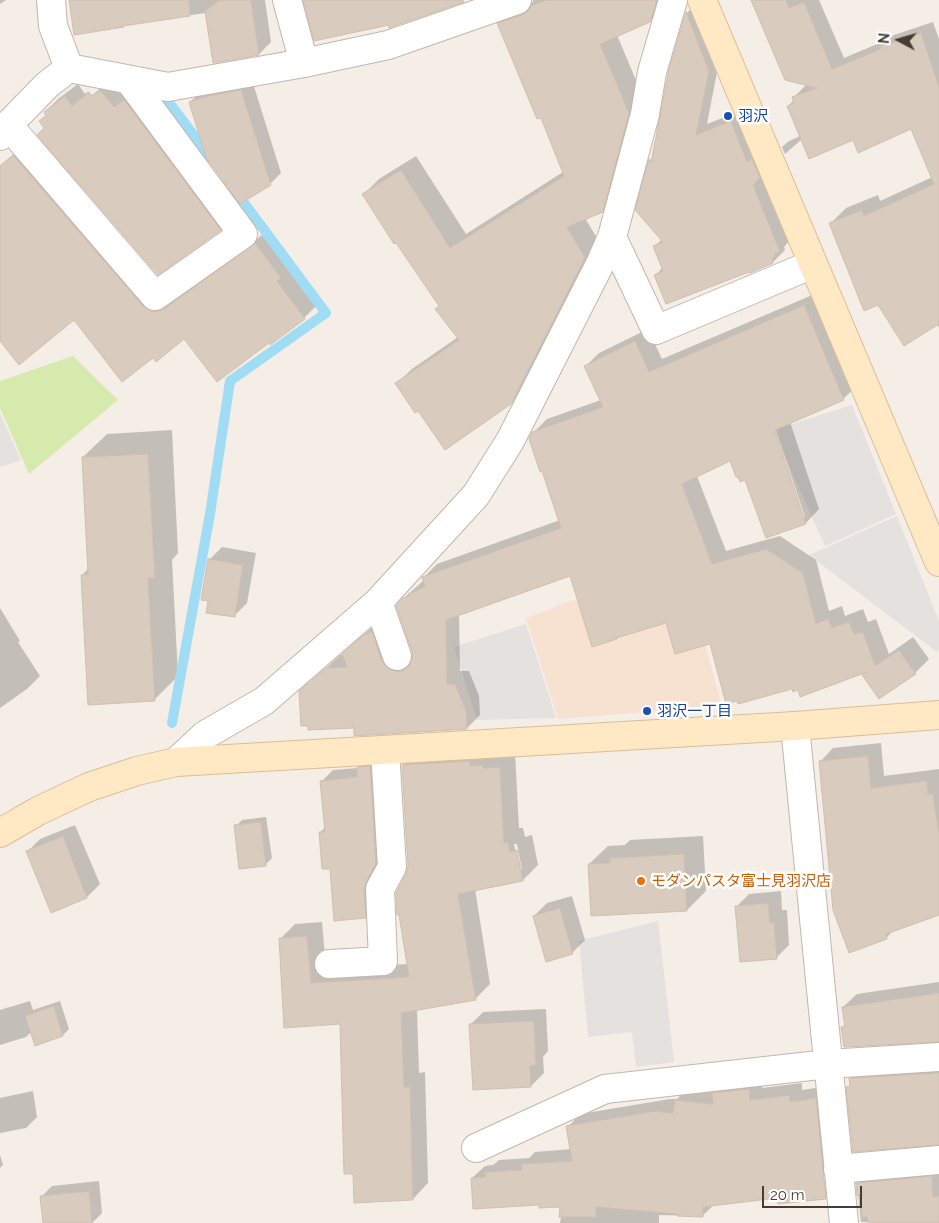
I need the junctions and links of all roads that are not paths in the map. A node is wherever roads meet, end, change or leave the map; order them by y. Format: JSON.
{"nodes":[{"id":1,"x":51,"y":0,"type":"edge"},
{"id":2,"x":287,"y":0,"type":"edge"},
{"id":3,"x":517,"y":0,"type":"edge"},
{"id":4,"x":673,"y":0,"type":"edge"},
{"id":5,"x":702,"y":0,"type":"edge"},
{"id":6,"x":304,"y":63,"type":"junction"},
{"id":7,"x":69,"y":68,"type":"junction"},
{"id":8,"x":129,"y":80,"type":"junction"},
{"id":9,"x":4,"y":130,"type":"edge"},
{"id":10,"x":612,"y":236,"type":"junction"},
{"id":11,"x":813,"y":264,"type":"junction"},
{"id":12,"x":939,"y":562,"type":"edge"},
{"id":13,"x":378,"y":602,"type":"junction"},
{"id":14,"x":397,"y":656,"type":"dead end"},
{"id":15,"x":939,"y":715,"type":"edge"},
{"id":16,"x":795,"y":726,"type":"junction"},
{"id":17,"x":385,"y":750,"type":"junction"},
{"id":18,"x":176,"y":762,"type":"junction"},
{"id":19,"x":0,"y":833,"type":"edge"},
{"id":20,"x":329,"y":964,"type":"dead end"},
{"id":21,"x":939,"y":1057,"type":"edge"},
{"id":22,"x":828,"y":1064,"type":"junction"},
{"id":23,"x":476,"y":1148,"type":"dead end"},
{"id":24,"x":939,"y":1160,"type":"edge"},
{"id":25,"x":838,"y":1169,"type":"junction"},
{"id":26,"x":844,"y":1223,"type":"edge"}],
"edges":[{"from":1,"to":7,"type":"street"},
{"from":2,"to":6,"type":"street"},
{"from":3,"to":6,"type":"street"},
{"from":4,"to":10,"type":"street"},
{"from":5,"to":11,"type":"street"},
{"from":6,"to":8,"type":"street"},
{"from":7,"to":8,"type":"street"},
{"from":7,"to":9,"type":"street"},
{"from":8,"to":9,"type":"street"},
{"from":10,"to":11,"type":"street"},
{"from":10,"to":13,"type":"street"},
{"from":11,"to":12,"type":"street"},
{"from":13,"to":14,"type":"street"},
{"from":13,"to":18,"type":"street"},
{"from":15,"to":16,"type":"street"},
{"from":16,"to":17,"type":"street"},
{"from":16,"to":22,"type":"street"},
{"from":17,"to":18,"type":"street"},
{"from":17,"to":20,"type":"street"},
{"from":18,"to":19,"type":"street"},
{"from":21,"to":22,"type":"street"},
{"from":22,"to":23,"type":"street"},
{"from":22,"to":25,"type":"street"},
{"from":24,"to":25,"type":"street"},
{"from":25,"to":26,"type":"street"}]}
